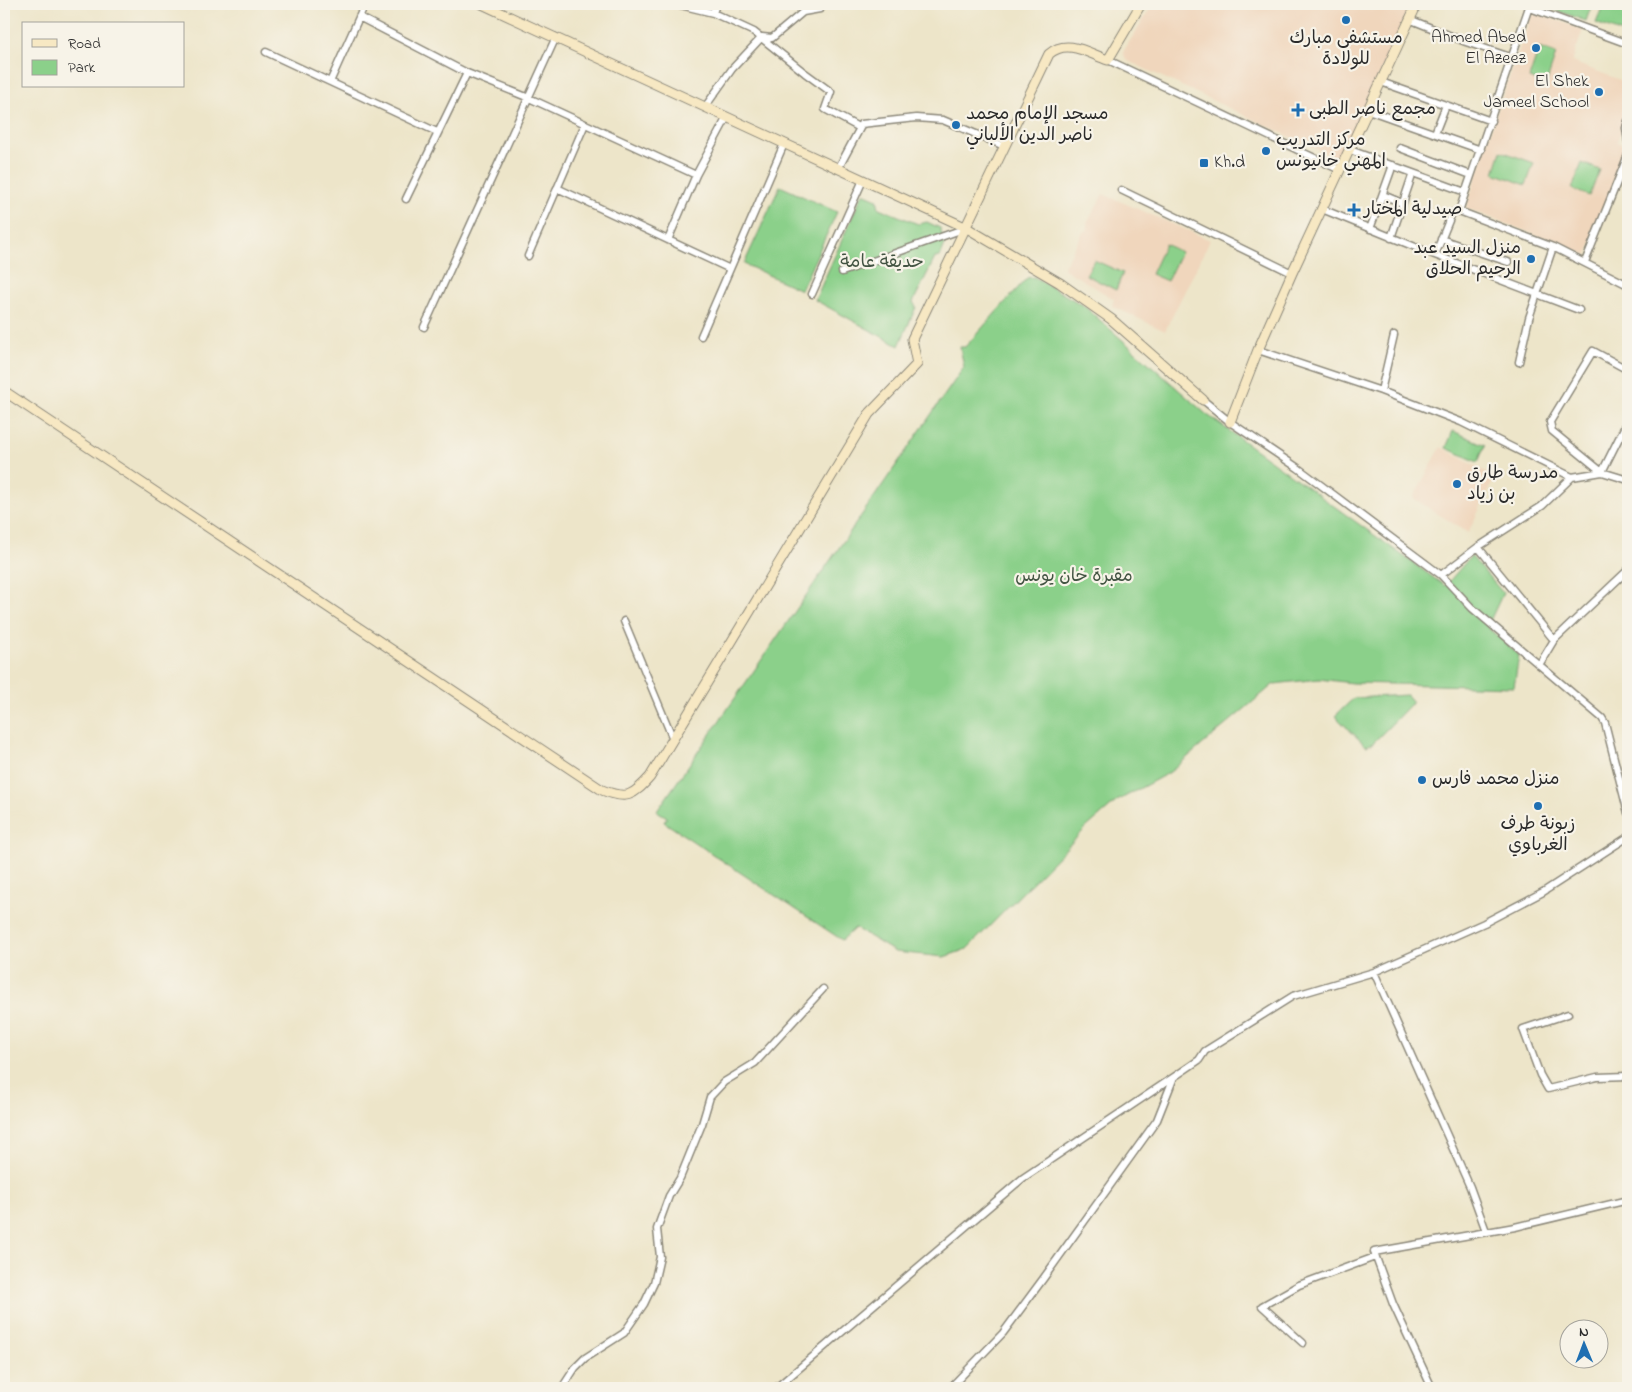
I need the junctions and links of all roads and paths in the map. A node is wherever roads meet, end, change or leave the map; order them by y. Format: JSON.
{"nodes":[{"id":1,"x":365,"y":4,"type":"edge"},
{"id":2,"x":482,"y":4,"type":"edge"},
{"id":3,"x":676,"y":4,"type":"edge"},
{"id":4,"x":716,"y":4,"type":"edge"},
{"id":5,"x":825,"y":4,"type":"edge"},
{"id":6,"x":1140,"y":4,"type":"edge"},
{"id":7,"x":1417,"y":4,"type":"edge"},
{"id":8,"x":1530,"y":6,"type":"edge"},
{"id":9,"x":712,"y":13,"type":"junction"},
{"id":10,"x":359,"y":17,"type":"junction"},
{"id":11,"x":1410,"y":19,"type":"junction"},
{"id":12,"x":762,"y":37,"type":"junction"},
{"id":13,"x":556,"y":38,"type":"junction"},
{"id":14,"x":1628,"y":44,"type":"edge"},
{"id":15,"x":266,"y":52,"type":"dead end"},
{"id":16,"x":1513,"y":58,"type":"junction"},
{"id":17,"x":1108,"y":60,"type":"junction"},
{"id":18,"x":467,"y":73,"type":"junction"},
{"id":19,"x":330,"y":82,"type":"junction"},
{"id":20,"x":1381,"y":82,"type":"junction"},
{"id":21,"x":529,"y":98,"type":"junction"},
{"id":22,"x":1446,"y":105,"type":"junction"},
{"id":23,"x":705,"y":107,"type":"junction"},
{"id":24,"x":1368,"y":110,"type":"junction"},
{"id":25,"x":727,"y":117,"type":"junction"},
{"id":26,"x":1491,"y":121,"type":"junction"},
{"id":27,"x":1628,"y":121,"type":"edge"},
{"id":28,"x":585,"y":124,"type":"junction"},
{"id":29,"x":860,"y":128,"type":"junction"},
{"id":30,"x":437,"y":132,"type":"junction"},
{"id":31,"x":1435,"y":133,"type":"junction"},
{"id":32,"x":1628,"y":141,"type":"edge"},
{"id":33,"x":784,"y":144,"type":"junction"},
{"id":34,"x":1004,"y":146,"type":"junction"},
{"id":35,"x":1400,"y":148,"type":"dead end"},
{"id":36,"x":1350,"y":150,"type":"junction"},
{"id":37,"x":1481,"y":150,"type":"junction"},
{"id":38,"x":1628,"y":154,"type":"edge"},
{"id":39,"x":1393,"y":165,"type":"junction"},
{"id":40,"x":838,"y":169,"type":"junction"},
{"id":41,"x":1340,"y":170,"type":"junction"},
{"id":42,"x":1413,"y":172,"type":"junction"},
{"id":43,"x":1471,"y":175,"type":"junction"},
{"id":44,"x":696,"y":176,"type":"junction"},
{"id":45,"x":863,"y":180,"type":"junction"},
{"id":46,"x":557,"y":188,"type":"junction"},
{"id":47,"x":1121,"y":190,"type":"dead end"},
{"id":48,"x":1465,"y":192,"type":"junction"},
{"id":49,"x":1382,"y":195,"type":"junction"},
{"id":50,"x":406,"y":199,"type":"dead end"},
{"id":51,"x":1402,"y":203,"type":"junction"},
{"id":52,"x":1322,"y":209,"type":"junction"},
{"id":53,"x":1459,"y":211,"type":"junction"},
{"id":54,"x":966,"y":228,"type":"junction"},
{"id":55,"x":1370,"y":229,"type":"junction"},
{"id":56,"x":1391,"y":238,"type":"junction"},
{"id":57,"x":1441,"y":239,"type":"junction"},
{"id":58,"x":668,"y":240,"type":"junction"},
{"id":59,"x":1553,"y":247,"type":"junction"},
{"id":60,"x":1434,"y":255,"type":"junction"},
{"id":61,"x":528,"y":256,"type":"dead end"},
{"id":62,"x":1508,"y":262,"type":"dead end"},
{"id":63,"x":1585,"y":262,"type":"junction"},
{"id":64,"x":730,"y":269,"type":"junction"},
{"id":65,"x":842,"y":272,"type":"dead end"},
{"id":66,"x":1292,"y":273,"type":"junction"},
{"id":67,"x":1628,"y":285,"type":"edge"},
{"id":68,"x":812,"y":294,"type":"dead end"},
{"id":69,"x":1536,"y":294,"type":"junction"},
{"id":70,"x":1580,"y":310,"type":"dead end"},
{"id":71,"x":424,"y":327,"type":"dead end"},
{"id":72,"x":1394,"y":335,"type":"dead end"},
{"id":73,"x":701,"y":336,"type":"dead end"},
{"id":74,"x":1258,"y":350,"type":"junction"},
{"id":75,"x":1519,"y":362,"type":"dead end"},
{"id":76,"x":1628,"y":370,"type":"edge"},
{"id":77,"x":4,"y":391,"type":"edge"},
{"id":78,"x":1381,"y":391,"type":"junction"},
{"id":79,"x":1203,"y":400,"type":"joint"},
{"id":80,"x":1628,"y":420,"type":"edge"},
{"id":81,"x":1230,"y":422,"type":"junction"},
{"id":82,"x":1602,"y":472,"type":"junction"},
{"id":83,"x":1572,"y":477,"type":"junction"},
{"id":84,"x":1628,"y":480,"type":"edge"},
{"id":85,"x":1478,"y":547,"type":"junction"},
{"id":86,"x":1628,"y":570,"type":"edge"},
{"id":87,"x":1441,"y":575,"type":"junction"},
{"id":88,"x":624,"y":621,"type":"dead end"},
{"id":89,"x":1554,"y":640,"type":"junction"},
{"id":90,"x":1539,"y":665,"type":"junction"},
{"id":91,"x":673,"y":739,"type":"junction"},
{"id":92,"x":1628,"y":813,"type":"edge"},
{"id":93,"x":1628,"y":837,"type":"edge"},
{"id":94,"x":1374,"y":972,"type":"junction"},
{"id":95,"x":823,"y":989,"type":"dead end"},
{"id":96,"x":1568,"y":1014,"type":"dead end"},
{"id":97,"x":1628,"y":1076,"type":"edge"},
{"id":98,"x":1174,"y":1078,"type":"junction"},
{"id":99,"x":1628,"y":1200,"type":"edge"},
{"id":100,"x":1486,"y":1231,"type":"junction"},
{"id":101,"x":1376,"y":1257,"type":"junction"},
{"id":102,"x":1303,"y":1343,"type":"dead end"},
{"id":103,"x":562,"y":1388,"type":"edge"},
{"id":104,"x":776,"y":1388,"type":"edge"},
{"id":105,"x":950,"y":1388,"type":"edge"},
{"id":106,"x":1432,"y":1388,"type":"edge"}],
"edges":[{"from":1,"to":10,"type":"street"},
{"from":2,"to":13,"type":"street"},
{"from":3,"to":9,"type":"street"},
{"from":4,"to":9,"type":"street"},
{"from":5,"to":12,"type":"street"},
{"from":6,"to":17,"type":"street"},
{"from":7,"to":11,"type":"street"},
{"from":8,"to":14,"type":"street"},
{"from":8,"to":16,"type":"street"},
{"from":9,"to":12,"type":"street"},
{"from":10,"to":18,"type":"street"},
{"from":10,"to":19,"type":"street"},
{"from":11,"to":16,"type":"street"},
{"from":11,"to":20,"type":"street"},
{"from":12,"to":23,"type":"street"},
{"from":12,"to":29,"type":"street"},
{"from":13,"to":21,"type":"street"},
{"from":13,"to":23,"type":"street"},
{"from":15,"to":19,"type":"street"},
{"from":16,"to":26,"type":"street"},
{"from":17,"to":34,"type":"street"},
{"from":17,"to":41,"type":"street"},
{"from":18,"to":21,"type":"street"},
{"from":18,"to":30,"type":"street"},
{"from":19,"to":30,"type":"street"},
{"from":20,"to":22,"type":"street"},
{"from":20,"to":24,"type":"street"},
{"from":21,"to":28,"type":"street"},
{"from":21,"to":71,"type":"street"},
{"from":22,"to":26,"type":"street"},
{"from":22,"to":31,"type":"street"},
{"from":23,"to":25,"type":"street"},
{"from":24,"to":31,"type":"street"},
{"from":24,"to":36,"type":"street"},
{"from":25,"to":33,"type":"street"},
{"from":25,"to":44,"type":"street"},
{"from":26,"to":37,"type":"street"},
{"from":27,"to":32,"type":"street"},
{"from":28,"to":44,"type":"street"},
{"from":28,"to":46,"type":"street"},
{"from":29,"to":34,"type":"street"},
{"from":29,"to":40,"type":"street"},
{"from":30,"to":50,"type":"street"},
{"from":31,"to":37,"type":"street"},
{"from":33,"to":40,"type":"street"},
{"from":33,"to":64,"type":"street"},
{"from":34,"to":54,"type":"street"},
{"from":35,"to":43,"type":"street"},
{"from":36,"to":39,"type":"street"},
{"from":36,"to":41,"type":"street"},
{"from":37,"to":43,"type":"street"},
{"from":38,"to":63,"type":"street"},
{"from":39,"to":42,"type":"street"},
{"from":39,"to":49,"type":"street"},
{"from":40,"to":45,"type":"street"},
{"from":41,"to":52,"type":"street"},
{"from":42,"to":48,"type":"street"},
{"from":42,"to":51,"type":"street"},
{"from":43,"to":48,"type":"street"},
{"from":44,"to":58,"type":"street"},
{"from":45,"to":54,"type":"street"},
{"from":45,"to":68,"type":"street"},
{"from":46,"to":58,"type":"street"},
{"from":46,"to":61,"type":"street"},
{"from":47,"to":66,"type":"street"},
{"from":48,"to":53,"type":"street"},
{"from":49,"to":51,"type":"street"},
{"from":49,"to":55,"type":"street"},
{"from":51,"to":56,"type":"street"},
{"from":52,"to":55,"type":"street"},
{"from":52,"to":66,"type":"street"},
{"from":53,"to":57,"type":"street"},
{"from":53,"to":59,"type":"street"},
{"from":54,"to":65,"type":"street"},
{"from":54,"to":79,"type":"street"},
{"from":54,"to":91,"type":"street"},
{"from":55,"to":56,"type":"street"},
{"from":56,"to":60,"type":"street"},
{"from":57,"to":60,"type":"street"},
{"from":57,"to":62,"type":"street"},
{"from":58,"to":64,"type":"street"},
{"from":59,"to":63,"type":"street"},
{"from":59,"to":69,"type":"street"},
{"from":60,"to":69,"type":"street"},
{"from":63,"to":67,"type":"street"},
{"from":64,"to":73,"type":"street"},
{"from":66,"to":74,"type":"street"},
{"from":69,"to":70,"type":"street"},
{"from":69,"to":75,"type":"street"},
{"from":72,"to":78,"type":"street"},
{"from":74,"to":78,"type":"street"},
{"from":74,"to":81,"type":"street"},
{"from":76,"to":82,"type":"street"},
{"from":77,"to":91,"type":"street"},
{"from":78,"to":83,"type":"street"},
{"from":79,"to":81,"type":"street"},
{"from":80,"to":82,"type":"street"},
{"from":81,"to":87,"type":"street"},
{"from":82,"to":83,"type":"street"},
{"from":82,"to":84,"type":"street"},
{"from":83,"to":85,"type":"street"},
{"from":85,"to":87,"type":"street"},
{"from":85,"to":89,"type":"street"},
{"from":86,"to":89,"type":"street"},
{"from":87,"to":90,"type":"street"},
{"from":88,"to":91,"type":"street"},
{"from":89,"to":90,"type":"street"},
{"from":90,"to":92,"type":"street"},
{"from":93,"to":94,"type":"street"},
{"from":94,"to":98,"type":"street"},
{"from":94,"to":100,"type":"street"},
{"from":95,"to":103,"type":"street"},
{"from":96,"to":97,"type":"street"},
{"from":98,"to":104,"type":"street"},
{"from":98,"to":105,"type":"street"},
{"from":99,"to":100,"type":"street"},
{"from":100,"to":101,"type":"street"},
{"from":101,"to":102,"type":"street"},
{"from":101,"to":106,"type":"street"}]}
